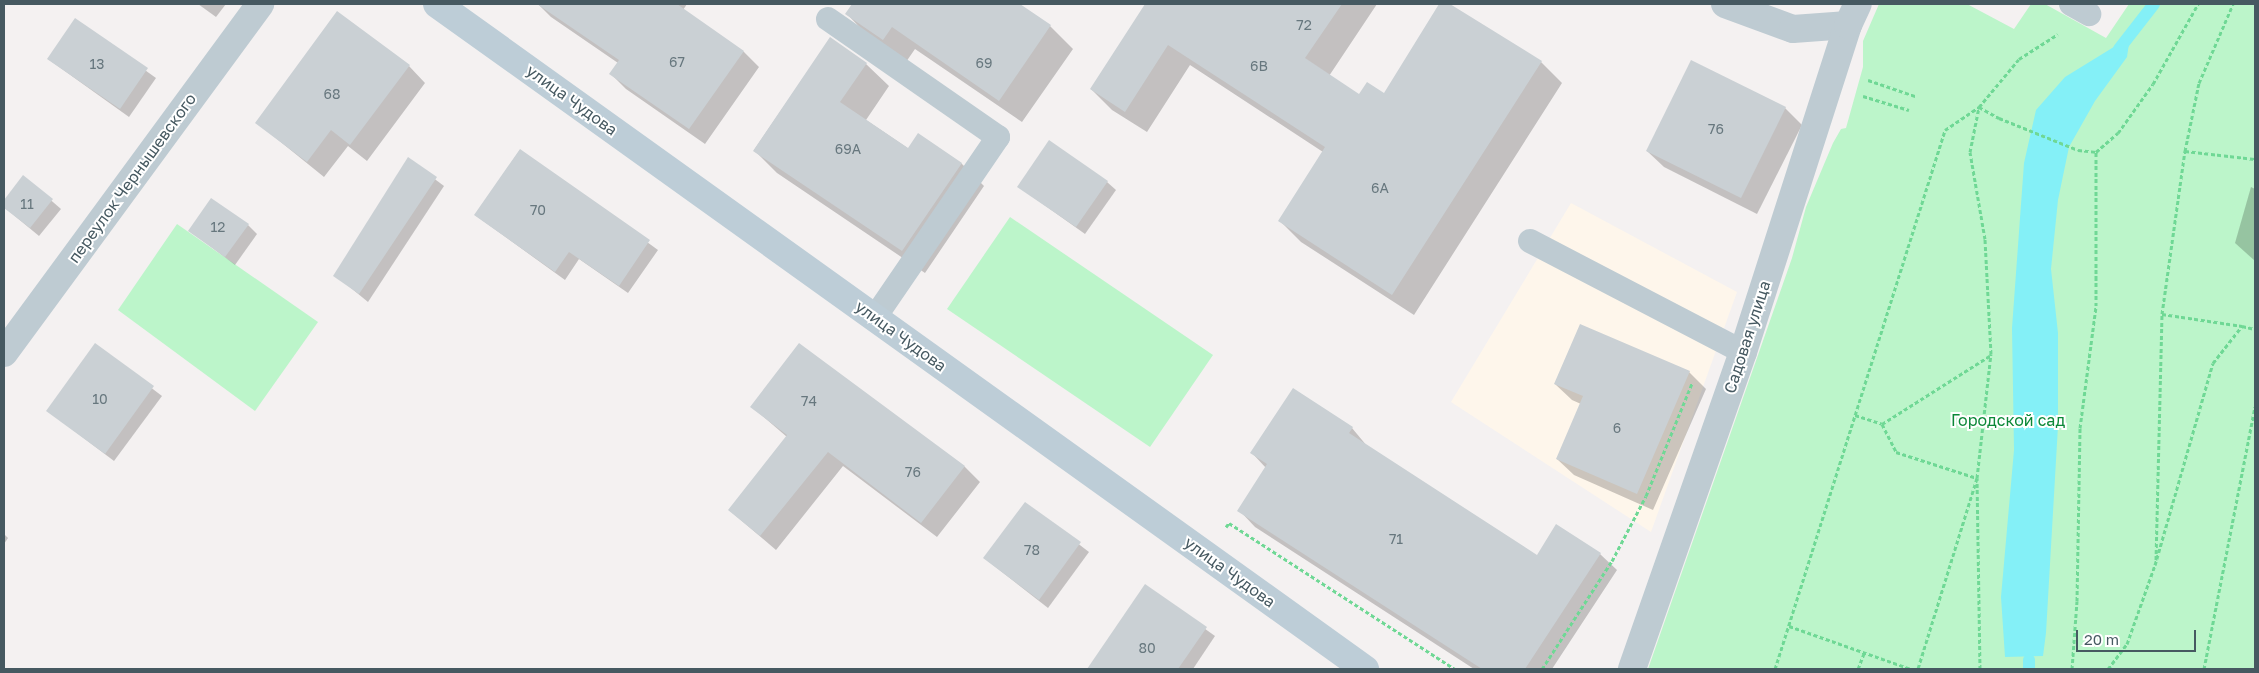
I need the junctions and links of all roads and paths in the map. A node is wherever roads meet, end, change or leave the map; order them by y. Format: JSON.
{"nodes":[{"id":1,"x":260,"y":4,"type":"edge"},
{"id":2,"x":437,"y":4,"type":"edge"},
{"id":3,"x":1725,"y":4,"type":"edge"},
{"id":4,"x":2198,"y":4,"type":"edge"},
{"id":5,"x":2233,"y":4,"type":"edge"},
{"id":6,"x":2080,"y":9,"type":"edge"},
{"id":7,"x":1853,"y":14,"type":"edge"},
{"id":8,"x":828,"y":19,"type":"dead end"},
{"id":9,"x":1831,"y":77,"type":"junction"},
{"id":10,"x":1915,"y":96,"type":"dead end"},
{"id":11,"x":1979,"y":107,"type":"junction"},
{"id":12,"x":1909,"y":110,"type":"dead end"},
{"id":13,"x":2186,"y":151,"type":"junction"},
{"id":14,"x":2096,"y":152,"type":"junction"},
{"id":15,"x":2255,"y":159,"type":"edge"},
{"id":16,"x":1530,"y":241,"type":"dead end"},
{"id":17,"x":2162,"y":314,"type":"junction"},
{"id":18,"x":875,"y":317,"type":"junction"},
{"id":19,"x":2242,"y":326,"type":"junction"},
{"id":20,"x":2255,"y":329,"type":"edge"},
{"id":21,"x":1712,"y":335,"type":"junction"},
{"id":22,"x":4,"y":352,"type":"edge"},
{"id":23,"x":1743,"y":352,"type":"junction"},
{"id":24,"x":1991,"y":354,"type":"junction"},
{"id":25,"x":2255,"y":407,"type":"edge"},
{"id":26,"x":1856,"y":415,"type":"junction"},
{"id":27,"x":1882,"y":424,"type":"junction"},
{"id":28,"x":1978,"y":478,"type":"junction"},
{"id":29,"x":1229,"y":523,"type":"dead end"},
{"id":30,"x":2156,"y":565,"type":"junction"},
{"id":31,"x":1789,"y":626,"type":"junction"},
{"id":32,"x":1864,"y":653,"type":"junction"},
{"id":33,"x":1365,"y":669,"type":"edge"},
{"id":34,"x":1455,"y":669,"type":"edge"},
{"id":35,"x":1542,"y":669,"type":"edge"},
{"id":36,"x":1632,"y":669,"type":"edge"},
{"id":37,"x":1775,"y":669,"type":"edge"},
{"id":38,"x":1858,"y":669,"type":"edge"},
{"id":39,"x":1911,"y":669,"type":"edge"},
{"id":40,"x":1918,"y":669,"type":"edge"},
{"id":41,"x":1980,"y":669,"type":"edge"},
{"id":42,"x":2072,"y":669,"type":"edge"},
{"id":43,"x":2108,"y":669,"type":"edge"},
{"id":44,"x":2204,"y":669,"type":"edge"}],
"edges":[{"from":1,"to":22,"type":"street","name":"переулок Чернышевского"},
{"from":2,"to":18,"type":"street","name":"улица Чудова"},
{"from":3,"to":7,"type":"street"},
{"from":4,"to":14,"type":"path"},
{"from":5,"to":13,"type":"path"},
{"from":6,"to":11,"type":"path"},
{"from":7,"to":9,"type":"street","name":"Садовая улица"},
{"from":8,"to":18,"type":"lane"},
{"from":9,"to":10,"type":"path"},
{"from":9,"to":12,"type":"path"},
{"from":9,"to":23,"type":"street","name":"Садовая улица"},
{"from":11,"to":14,"type":"path"},
{"from":11,"to":24,"type":"path"},
{"from":11,"to":26,"type":"path"},
{"from":13,"to":15,"type":"path"},
{"from":13,"to":17,"type":"path"},
{"from":14,"to":42,"type":"path"},
{"from":16,"to":21,"type":"lane"},
{"from":17,"to":19,"type":"path"},
{"from":17,"to":30,"type":"path"},
{"from":18,"to":33,"type":"street","name":"улица Чудова"},
{"from":19,"to":20,"type":"path"},
{"from":19,"to":30,"type":"path"},
{"from":21,"to":23,"type":"lane"},
{"from":21,"to":35,"type":"path"},
{"from":23,"to":36,"type":"street","name":"Садовая улица"},
{"from":24,"to":27,"type":"path"},
{"from":24,"to":28,"type":"path"},
{"from":25,"to":44,"type":"path"},
{"from":26,"to":27,"type":"path"},
{"from":26,"to":31,"type":"path"},
{"from":27,"to":28,"type":"path"},
{"from":28,"to":40,"type":"path"},
{"from":28,"to":41,"type":"path"},
{"from":29,"to":34,"type":"path"},
{"from":30,"to":43,"type":"path"},
{"from":31,"to":32,"type":"path"},
{"from":31,"to":37,"type":"path"},
{"from":32,"to":38,"type":"path"},
{"from":32,"to":39,"type":"path"}]}
